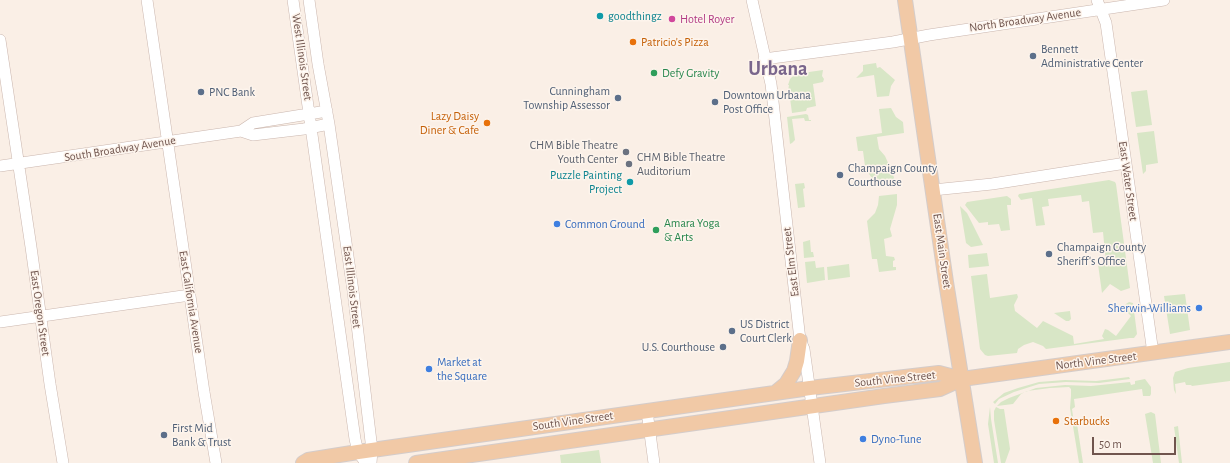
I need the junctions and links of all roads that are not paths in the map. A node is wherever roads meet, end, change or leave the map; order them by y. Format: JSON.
{"nodes":[{"id":1,"x":146,"y":0,"type":"edge"},
{"id":2,"x":293,"y":0,"type":"edge"},
{"id":3,"x":309,"y":0,"type":"edge"},
{"id":4,"x":752,"y":0,"type":"edge"},
{"id":5,"x":906,"y":0,"type":"edge"},
{"id":6,"x":1164,"y":0,"type":"edge"},
{"id":7,"x":1099,"y":5,"type":"edge"},
{"id":8,"x":911,"y":38,"type":"junction"},
{"id":9,"x":0,"y":40,"type":"edge"},
{"id":10,"x":764,"y":59,"type":"junction"},
{"id":11,"x":327,"y":111,"type":"junction"},
{"id":12,"x":310,"y":114,"type":"junction"},
{"id":13,"x":329,"y":124,"type":"junction"},
{"id":14,"x":312,"y":127,"type":"junction"},
{"id":15,"x":241,"y":131,"type":"junction"},
{"id":16,"x":167,"y":142,"type":"junction"},
{"id":17,"x":1126,"y":163,"type":"junction"},
{"id":18,"x":18,"y":164,"type":"junction"},
{"id":19,"x":0,"y":166,"type":"edge"},
{"id":20,"x":933,"y":190,"type":"junction"},
{"id":21,"x":190,"y":295,"type":"junction"},
{"id":22,"x":41,"y":316,"type":"junction"},
{"id":23,"x":0,"y":322,"type":"edge"},
{"id":24,"x":800,"y":340,"type":"junction"},
{"id":25,"x":1230,"y":342,"type":"edge"},
{"id":26,"x":1153,"y":354,"type":"junction"},
{"id":27,"x":962,"y":379,"type":"junction"},
{"id":28,"x":364,"y":388,"type":"junction"},
{"id":29,"x":810,"y":388,"type":"junction"},
{"id":30,"x":349,"y":390,"type":"junction"},
{"id":31,"x":775,"y":393,"type":"junction"},
{"id":32,"x":813,"y":406,"type":"junction"},
{"id":33,"x":648,"y":410,"type":"junction"},
{"id":34,"x":567,"y":422,"type":"junction"},
{"id":35,"x":650,"y":429,"type":"junction"},
{"id":36,"x":452,"y":439,"type":"junction"},
{"id":37,"x":570,"y":441,"type":"junction"},
{"id":38,"x":371,"y":456,"type":"edge"},
{"id":39,"x":455,"y":457,"type":"junction"},
{"id":40,"x":362,"y":458,"type":"edge"},
{"id":41,"x":63,"y":463,"type":"edge"},
{"id":42,"x":216,"y":463,"type":"edge"},
{"id":43,"x":304,"y":463,"type":"edge"},
{"id":44,"x":416,"y":463,"type":"edge"},
{"id":45,"x":654,"y":463,"type":"edge"},
{"id":46,"x":820,"y":463,"type":"edge"},
{"id":47,"x":975,"y":463,"type":"edge"}],
"edges":[{"from":1,"to":16,"type":"street","name":"East California Avenue"},
{"from":2,"to":12,"type":"street","name":"West Illinois Street"},
{"from":3,"to":11,"type":"street","name":"West Illinois Street"},
{"from":4,"to":10,"type":"street","name":"East Elm Street"},
{"from":5,"to":8,"type":"main road","name":"East Main Street"},
{"from":6,"to":7,"type":"street","name":"North Broadway Avenue"},
{"from":7,"to":8,"type":"street","name":"North Broadway Avenue"},
{"from":7,"to":17,"type":"street","name":"East Water Street"},
{"from":8,"to":10,"type":"street"},
{"from":8,"to":20,"type":"main road","name":"East Main Street"},
{"from":9,"to":18,"type":"street","name":"East Oregon Street"},
{"from":10,"to":24,"type":"street","name":"East Elm Street"},
{"from":11,"to":12,"type":"street","name":"South Broadway Avenue"},
{"from":11,"to":13,"type":"street","name":"East Illinois Street"},
{"from":12,"to":14,"type":"street","name":"East Illinois Street"},
{"from":12,"to":15,"type":"street","name":"South Broadway Avenue"},
{"from":13,"to":14,"type":"street","name":"South Broadway Avenue"},
{"from":13,"to":28,"type":"street","name":"East Illinois Street"},
{"from":14,"to":15,"type":"street","name":"South Broadway Avenue"},
{"from":14,"to":30,"type":"street","name":"East Illinois Street"},
{"from":15,"to":16,"type":"street","name":"South Broadway Avenue"},
{"from":16,"to":18,"type":"street","name":"South Broadway Avenue"},
{"from":16,"to":21,"type":"street","name":"East California Avenue"},
{"from":17,"to":20,"type":"street"},
{"from":17,"to":26,"type":"street","name":"East Water Street"},
{"from":18,"to":19,"type":"street","name":"South Broadway Avenue"},
{"from":18,"to":22,"type":"street","name":"East Oregon Street"},
{"from":20,"to":27,"type":"main road","name":"East Main Street"},
{"from":21,"to":22,"type":"street"},
{"from":21,"to":42,"type":"street","name":"East California Avenue"},
{"from":22,"to":23,"type":"street"},
{"from":22,"to":41,"type":"street","name":"East Oregon Street"},
{"from":24,"to":29,"type":"street","name":"East Elm Street"},
{"from":24,"to":31,"type":"main road"},
{"from":25,"to":26,"type":"main road","name":"North Vine Street"},
{"from":26,"to":27,"type":"main road","name":"North Vine Street"},
{"from":27,"to":29,"type":"main road","name":"South Vine Street"},
{"from":27,"to":32,"type":"main road","name":"South Vine Street"},
{"from":27,"to":47,"type":"main road","name":"East Main Street"},
{"from":28,"to":30,"type":"street"},
{"from":28,"to":38,"type":"street","name":"East Illinois Street"},
{"from":29,"to":31,"type":"main road","name":"South Vine Street"},
{"from":29,"to":32,"type":"street","name":"East Elm Street"},
{"from":30,"to":40,"type":"street","name":"East Illinois Street"},
{"from":31,"to":33,"type":"main road","name":"South Vine Street"},
{"from":32,"to":35,"type":"main road","name":"South Vine Street"},
{"from":32,"to":46,"type":"street","name":"East Elm Street"},
{"from":33,"to":34,"type":"main road","name":"South Vine Street"},
{"from":33,"to":35,"type":"street"},
{"from":34,"to":36,"type":"main road","name":"South Vine Street"},
{"from":34,"to":37,"type":"main road"},
{"from":35,"to":37,"type":"main road","name":"South Vine Street"},
{"from":35,"to":45,"type":"street"},
{"from":36,"to":38,"type":"main road","name":"South Vine Street"},
{"from":36,"to":39,"type":"main road"},
{"from":37,"to":39,"type":"main road","name":"South Vine Street"},
{"from":38,"to":40,"type":"main road","name":"South Vine Street"},
{"from":39,"to":44,"type":"main road","name":"South Vine Street"},
{"from":40,"to":43,"type":"main road","name":"South Vine Street"}]}
